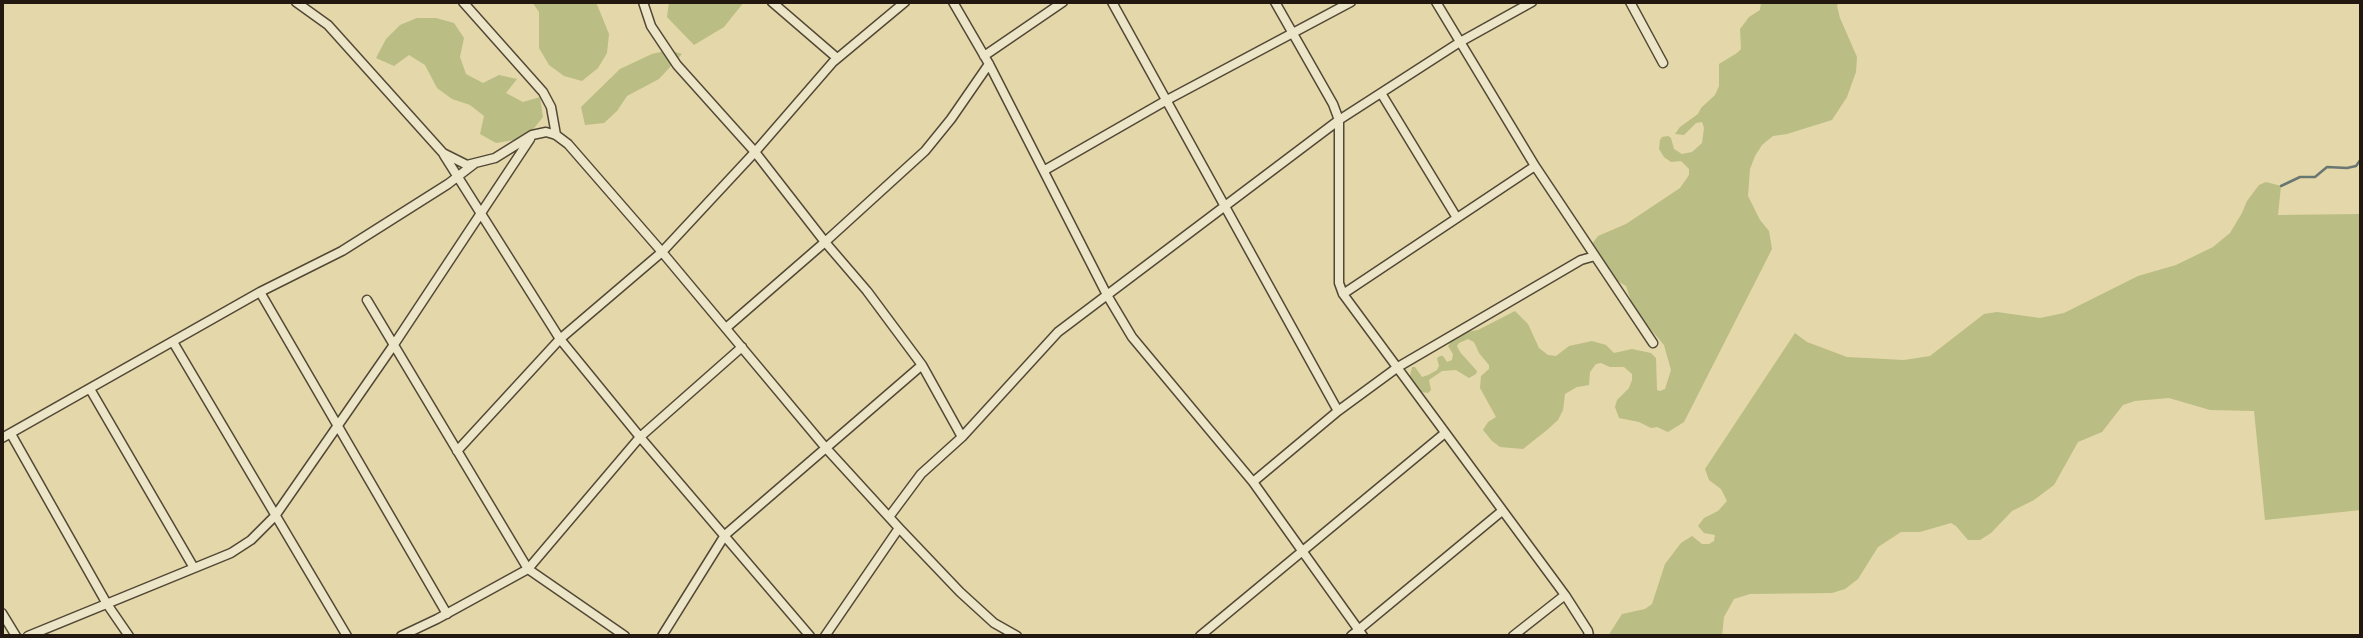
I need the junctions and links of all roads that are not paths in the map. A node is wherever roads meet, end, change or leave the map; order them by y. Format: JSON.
{"nodes":[{"id":1,"x":296,"y":2,"type":"edge"},
{"id":2,"x":463,"y":2,"type":"edge"},
{"id":3,"x":643,"y":2,"type":"edge"},
{"id":4,"x":772,"y":2,"type":"edge"},
{"id":5,"x":905,"y":2,"type":"edge"},
{"id":6,"x":953,"y":2,"type":"edge"},
{"id":7,"x":1063,"y":2,"type":"edge"},
{"id":8,"x":1112,"y":2,"type":"edge"},
{"id":9,"x":1275,"y":2,"type":"edge"},
{"id":10,"x":1351,"y":2,"type":"edge"},
{"id":11,"x":1436,"y":2,"type":"edge"},
{"id":12,"x":1532,"y":2,"type":"edge"},
{"id":13,"x":1630,"y":2,"type":"edge"},
{"id":14,"x":1294,"y":32,"type":"junction"},
{"id":15,"x":1460,"y":42,"type":"junction"},
{"id":16,"x":984,"y":56,"type":"junction"},
{"id":17,"x":837,"y":58,"type":"junction"},
{"id":18,"x":1663,"y":63,"type":"dead end"},
{"id":19,"x":989,"y":64,"type":"junction"},
{"id":20,"x":1381,"y":93,"type":"junction"},
{"id":21,"x":1167,"y":100,"type":"junction"},
{"id":22,"x":1339,"y":120,"type":"junction"},
{"id":23,"x":533,"y":135,"type":"junction"},
{"id":24,"x":556,"y":135,"type":"junction"},
{"id":25,"x":755,"y":152,"type":"junction"},
{"id":26,"x":443,"y":153,"type":"junction"},
{"id":27,"x":477,"y":162,"type":"junction"},
{"id":28,"x":1535,"y":166,"type":"junction"},
{"id":29,"x":1045,"y":170,"type":"junction"},
{"id":30,"x":458,"y":177,"type":"junction"},
{"id":31,"x":1225,"y":205,"type":"junction"},
{"id":32,"x":481,"y":213,"type":"junction"},
{"id":33,"x":1457,"y":218,"type":"junction"},
{"id":34,"x":825,"y":242,"type":"junction"},
{"id":35,"x":662,"y":252,"type":"junction"},
{"id":36,"x":1595,"y":256,"type":"junction"},
{"id":37,"x":260,"y":292,"type":"junction"},
{"id":38,"x":1343,"y":294,"type":"junction"},
{"id":39,"x":1107,"y":295,"type":"junction"},
{"id":40,"x":367,"y":300,"type":"dead end"},
{"id":41,"x":726,"y":328,"type":"junction"},
{"id":42,"x":561,"y":339,"type":"junction"},
{"id":43,"x":173,"y":342,"type":"junction"},
{"id":44,"x":1653,"y":343,"type":"dead end"},
{"id":45,"x":394,"y":345,"type":"junction"},
{"id":46,"x":742,"y":347,"type":"junction"},
{"id":47,"x":922,"y":365,"type":"junction"},
{"id":48,"x":1398,"y":367,"type":"junction"},
{"id":49,"x":90,"y":389,"type":"junction"},
{"id":50,"x":1338,"y":411,"type":"junction"},
{"id":51,"x":337,"y":427,"type":"junction"},
{"id":52,"x":1445,"y":433,"type":"junction"},
{"id":53,"x":6,"y":436,"type":"edge"},
{"id":54,"x":640,"y":437,"type":"junction"},
{"id":55,"x":962,"y":437,"type":"junction"},
{"id":56,"x":825,"y":447,"type":"junction"},
{"id":57,"x":457,"y":451,"type":"junction"},
{"id":58,"x":1253,"y":482,"type":"junction"},
{"id":59,"x":1502,"y":511,"type":"junction"},
{"id":60,"x":275,"y":516,"type":"junction"},
{"id":61,"x":889,"y":517,"type":"junction"},
{"id":62,"x":899,"y":528,"type":"junction"},
{"id":63,"x":725,"y":535,"type":"junction"},
{"id":64,"x":1303,"y":552,"type":"junction"},
{"id":65,"x":194,"y":568,"type":"junction"},
{"id":66,"x":528,"y":569,"type":"junction"},
{"id":67,"x":1565,"y":595,"type":"junction"},
{"id":68,"x":107,"y":604,"type":"junction"},
{"id":69,"x":2,"y":612,"type":"edge"},
{"id":70,"x":447,"y":614,"type":"junction"},
{"id":71,"x":1358,"y":634,"type":"edge"},
{"id":72,"x":16,"y":636,"type":"edge"},
{"id":73,"x":28,"y":636,"type":"edge"},
{"id":74,"x":128,"y":636,"type":"edge"},
{"id":75,"x":347,"y":636,"type":"edge"},
{"id":76,"x":401,"y":636,"type":"edge"},
{"id":77,"x":625,"y":636,"type":"edge"},
{"id":78,"x":662,"y":636,"type":"edge"},
{"id":79,"x":810,"y":636,"type":"edge"},
{"id":80,"x":825,"y":636,"type":"edge"},
{"id":81,"x":1015,"y":636,"type":"edge"},
{"id":82,"x":1200,"y":636,"type":"edge"},
{"id":83,"x":1513,"y":636,"type":"edge"},
{"id":84,"x":1589,"y":636,"type":"edge"}],
"edges":[{"from":1,"to":26,"type":"street"},
{"from":2,"to":24,"type":"street"},
{"from":3,"to":25,"type":"street"},
{"from":4,"to":17,"type":"street"},
{"from":5,"to":17,"type":"street"},
{"from":6,"to":16,"type":"street"},
{"from":7,"to":16,"type":"street"},
{"from":8,"to":21,"type":"street"},
{"from":9,"to":14,"type":"street"},
{"from":10,"to":14,"type":"street"},
{"from":11,"to":15,"type":"street"},
{"from":12,"to":15,"type":"street"},
{"from":13,"to":18,"type":"street"},
{"from":14,"to":21,"type":"street"},
{"from":14,"to":22,"type":"street"},
{"from":15,"to":20,"type":"street"},
{"from":15,"to":28,"type":"street"},
{"from":16,"to":19,"type":"street"},
{"from":17,"to":25,"type":"street"},
{"from":19,"to":29,"type":"street"},
{"from":19,"to":34,"type":"street"},
{"from":20,"to":22,"type":"street"},
{"from":20,"to":33,"type":"street"},
{"from":21,"to":29,"type":"street"},
{"from":21,"to":31,"type":"street"},
{"from":22,"to":31,"type":"street"},
{"from":22,"to":38,"type":"street"},
{"from":23,"to":24,"type":"street"},
{"from":23,"to":27,"type":"street"},
{"from":23,"to":32,"type":"street"},
{"from":24,"to":35,"type":"street"},
{"from":25,"to":34,"type":"street"},
{"from":25,"to":35,"type":"street"},
{"from":26,"to":27,"type":"street"},
{"from":26,"to":30,"type":"street"},
{"from":27,"to":30,"type":"street"},
{"from":28,"to":33,"type":"street"},
{"from":28,"to":36,"type":"street"},
{"from":29,"to":39,"type":"street"},
{"from":30,"to":32,"type":"street"},
{"from":30,"to":37,"type":"street"},
{"from":31,"to":39,"type":"street"},
{"from":31,"to":50,"type":"street"},
{"from":32,"to":42,"type":"street"},
{"from":32,"to":45,"type":"street"},
{"from":33,"to":38,"type":"street"},
{"from":34,"to":41,"type":"street"},
{"from":34,"to":47,"type":"street"},
{"from":35,"to":41,"type":"street"},
{"from":35,"to":42,"type":"street"},
{"from":36,"to":44,"type":"street"},
{"from":36,"to":48,"type":"street"},
{"from":37,"to":43,"type":"street"},
{"from":37,"to":51,"type":"street"},
{"from":38,"to":48,"type":"street"},
{"from":39,"to":55,"type":"street"},
{"from":39,"to":58,"type":"street"},
{"from":40,"to":45,"type":"street"},
{"from":41,"to":46,"type":"street"},
{"from":42,"to":54,"type":"street"},
{"from":42,"to":57,"type":"street"},
{"from":43,"to":49,"type":"street"},
{"from":43,"to":60,"type":"street"},
{"from":45,"to":51,"type":"street"},
{"from":45,"to":57,"type":"street"},
{"from":46,"to":54,"type":"street"},
{"from":46,"to":56,"type":"street"},
{"from":47,"to":55,"type":"street"},
{"from":47,"to":56,"type":"street"},
{"from":48,"to":50,"type":"street"},
{"from":48,"to":52,"type":"street"},
{"from":49,"to":53,"type":"street"},
{"from":49,"to":65,"type":"street"},
{"from":50,"to":58,"type":"street"},
{"from":51,"to":60,"type":"street"},
{"from":51,"to":70,"type":"street"},
{"from":52,"to":59,"type":"street"},
{"from":52,"to":64,"type":"street"},
{"from":53,"to":68,"type":"street"},
{"from":54,"to":63,"type":"street"},
{"from":54,"to":66,"type":"street"},
{"from":55,"to":61,"type":"street"},
{"from":56,"to":61,"type":"street"},
{"from":56,"to":63,"type":"street"},
{"from":57,"to":66,"type":"street"},
{"from":58,"to":64,"type":"street"},
{"from":59,"to":67,"type":"street"},
{"from":59,"to":71,"type":"street"},
{"from":60,"to":65,"type":"street"},
{"from":60,"to":75,"type":"street"},
{"from":61,"to":62,"type":"street"},
{"from":62,"to":80,"type":"street"},
{"from":62,"to":81,"type":"street"},
{"from":63,"to":78,"type":"street"},
{"from":63,"to":79,"type":"street"},
{"from":64,"to":71,"type":"street"},
{"from":64,"to":82,"type":"street"},
{"from":65,"to":68,"type":"street"},
{"from":66,"to":70,"type":"street"},
{"from":66,"to":77,"type":"street"},
{"from":67,"to":83,"type":"street"},
{"from":67,"to":84,"type":"street"},
{"from":68,"to":73,"type":"street"},
{"from":68,"to":74,"type":"street"},
{"from":69,"to":72,"type":"street"},
{"from":70,"to":76,"type":"street"}]}
